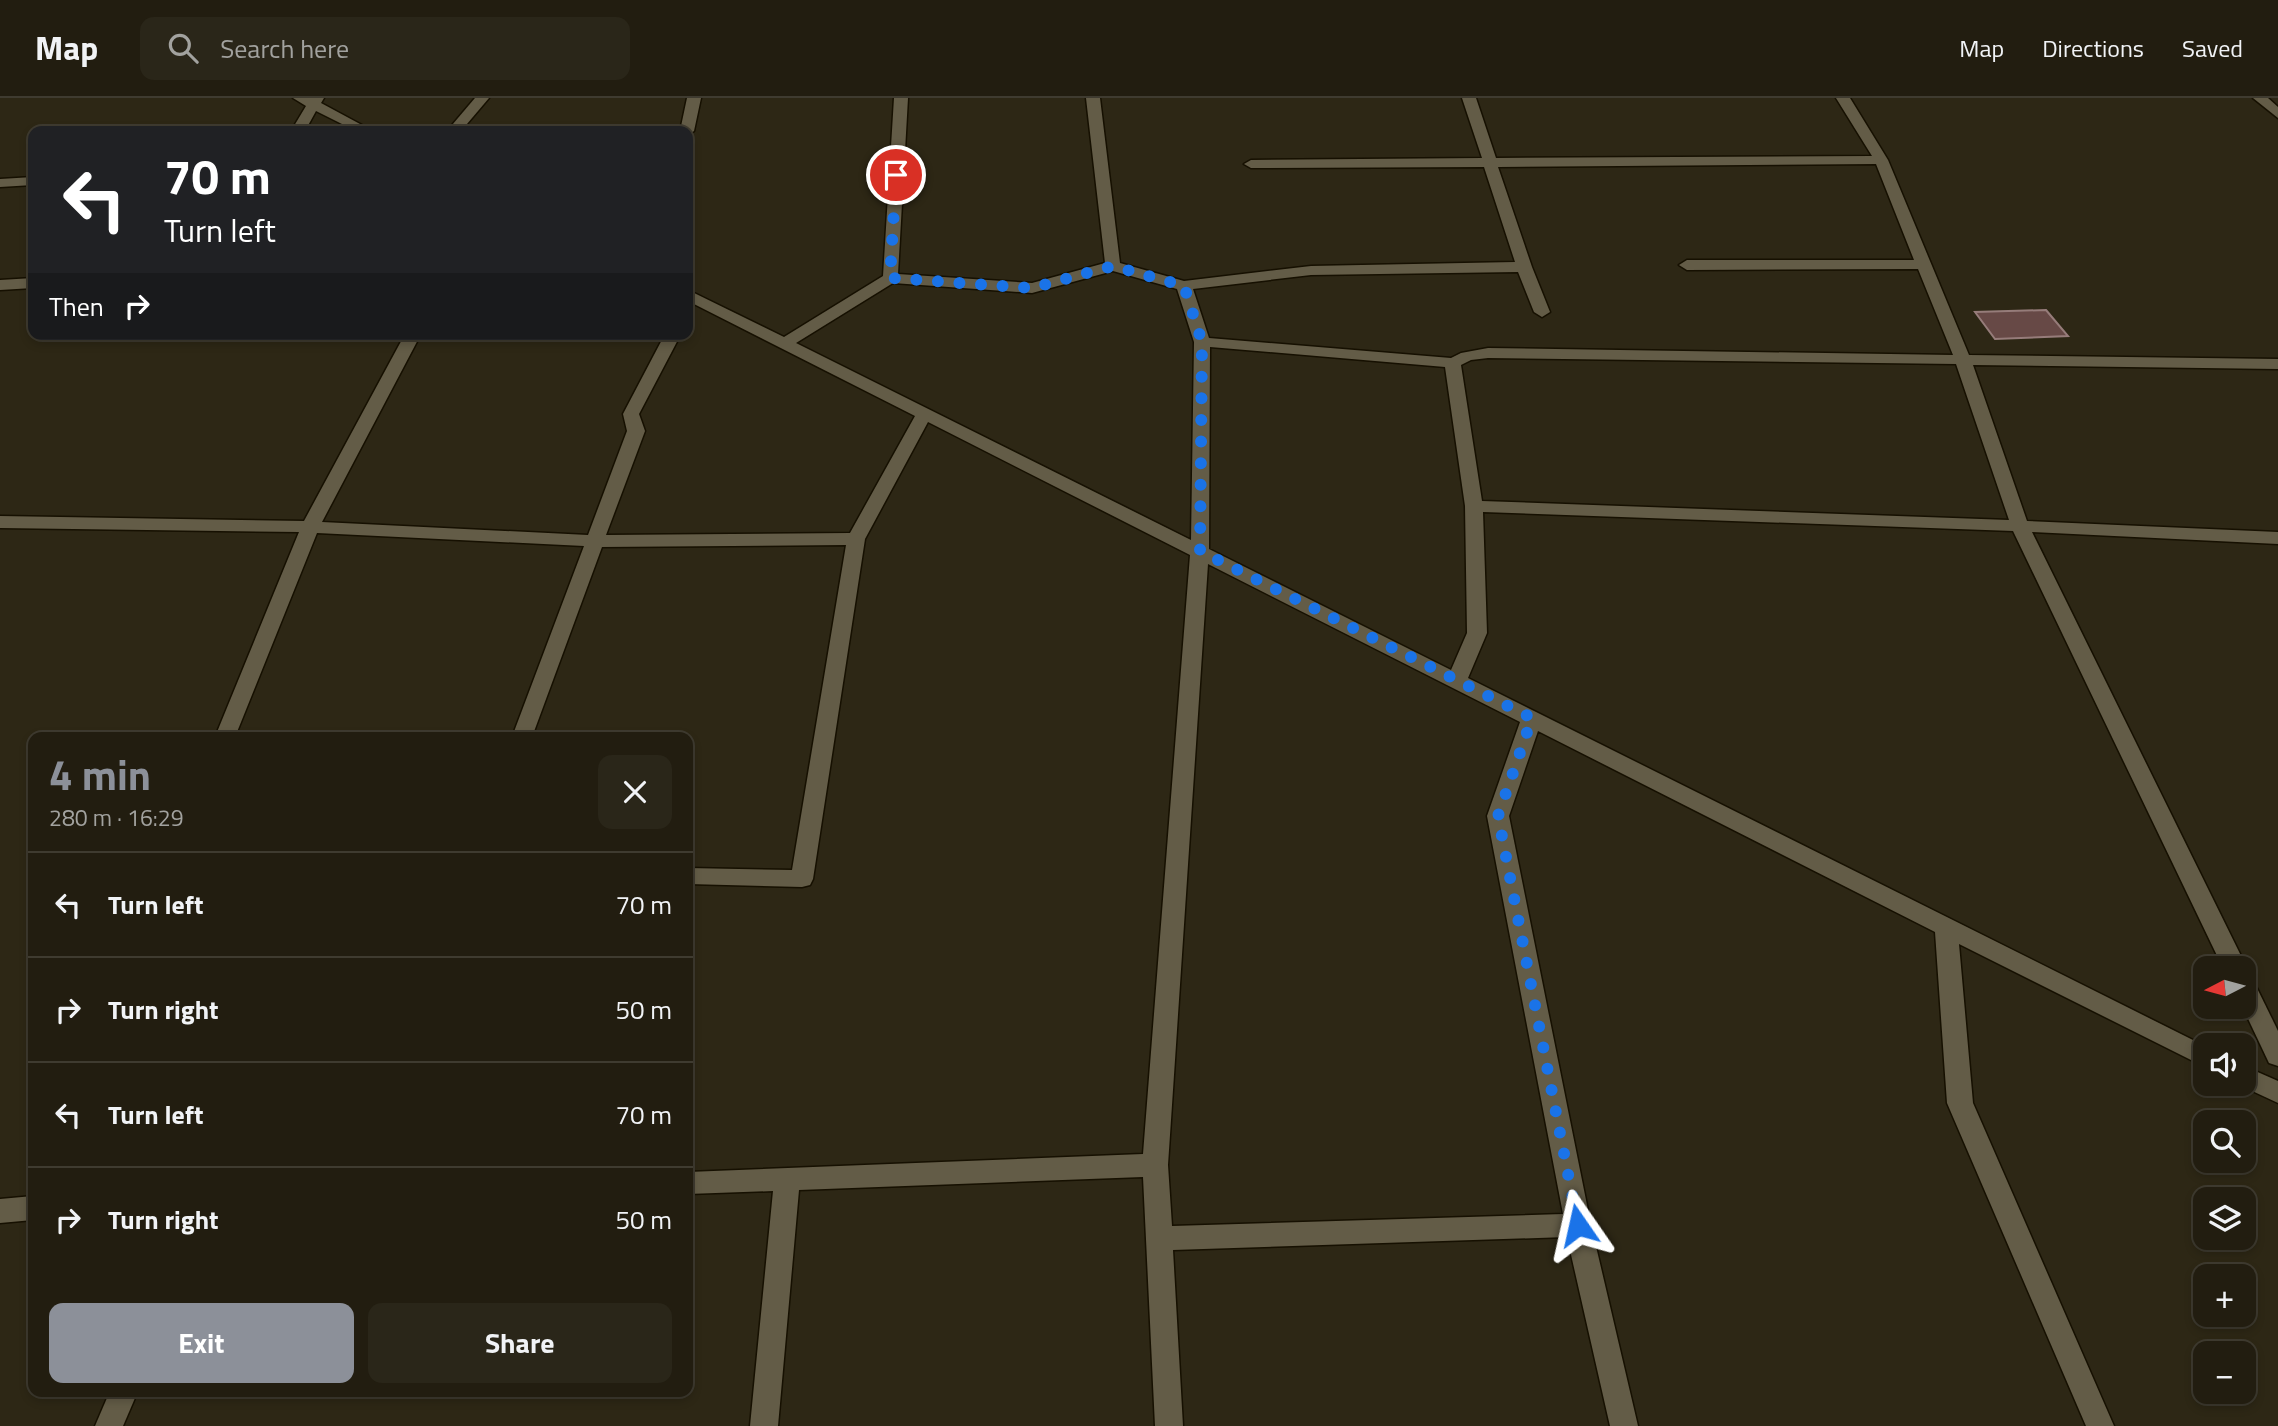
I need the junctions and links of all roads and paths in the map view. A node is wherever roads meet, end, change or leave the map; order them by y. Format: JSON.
{"nodes":[{"id":1,"x":300,"y":98,"type":"edge"},
{"id":2,"x":482,"y":98,"type":"edge"},
{"id":3,"x":694,"y":98,"type":"edge"},
{"id":4,"x":901,"y":98,"type":"edge"},
{"id":5,"x":1093,"y":98,"type":"edge"},
{"id":6,"x":1469,"y":98,"type":"edge"},
{"id":7,"x":1843,"y":98,"type":"edge"},
{"id":8,"x":2260,"y":98,"type":"edge"},
{"id":9,"x":316,"y":101,"type":"edge"},
{"id":10,"x":2278,"y":114,"type":"edge"},
{"id":11,"x":301,"y":126,"type":"edge"},
{"id":12,"x":358,"y":126,"type":"edge"},
{"id":13,"x":458,"y":126,"type":"edge"},
{"id":14,"x":688,"y":126,"type":"edge"},
{"id":15,"x":1881,"y":160,"type":"junction"},
{"id":16,"x":1251,"y":164,"type":"dead end"},
{"id":17,"x":1492,"y":164,"type":"junction"},
{"id":18,"x":28,"y":181,"type":"edge"},
{"id":19,"x":0,"y":183,"type":"edge"},
{"id":20,"x":1924,"y":264,"type":"junction"},
{"id":21,"x":1687,"y":265,"type":"dead end"},
{"id":22,"x":1113,"y":266,"type":"junction"},
{"id":23,"x":1524,"y":267,"type":"junction"},
{"id":24,"x":890,"y":278,"type":"junction"},
{"id":25,"x":28,"y":282,"type":"edge"},
{"id":26,"x":0,"y":285,"type":"edge"},
{"id":27,"x":1184,"y":286,"type":"junction"},
{"id":28,"x":693,"y":302,"type":"edge"},
{"id":29,"x":1542,"y":312,"type":"dead end"},
{"id":30,"x":410,"y":340,"type":"edge"},
{"id":31,"x":670,"y":340,"type":"edge"},
{"id":32,"x":1202,"y":342,"type":"junction"},
{"id":33,"x":785,"y":344,"type":"junction"},
{"id":34,"x":1963,"y":360,"type":"junction"},
{"id":35,"x":1453,"y":363,"type":"junction"},
{"id":36,"x":2278,"y":364,"type":"edge"},
{"id":37,"x":924,"y":414,"type":"junction"},
{"id":38,"x":1474,"y":506,"type":"junction"},
{"id":39,"x":0,"y":522,"type":"edge"},
{"id":40,"x":2020,"y":526,"type":"junction"},
{"id":41,"x":310,"y":527,"type":"junction"},
{"id":42,"x":2278,"y":538,"type":"edge"},
{"id":43,"x":856,"y":539,"type":"junction"},
{"id":44,"x":593,"y":541,"type":"junction"},
{"id":45,"x":1200,"y":551,"type":"junction"},
{"id":46,"x":1457,"y":680,"type":"junction"},
{"id":47,"x":1532,"y":718,"type":"junction"},
{"id":48,"x":227,"y":732,"type":"edge"},
{"id":49,"x":524,"y":732,"type":"edge"},
{"id":50,"x":693,"y":876,"type":"edge"},
{"id":51,"x":1946,"y":926,"type":"junction"},
{"id":52,"x":2229,"y":956,"type":"edge"},
{"id":53,"x":2256,"y":1010,"type":"edge"},
{"id":54,"x":2193,"y":1051,"type":"edge"},
{"id":55,"x":2278,"y":1056,"type":"edge"},
{"id":56,"x":2256,"y":1082,"type":"edge"},
{"id":57,"x":2278,"y":1093,"type":"edge"},
{"id":58,"x":1155,"y":1166,"type":"junction"},
{"id":59,"x":787,"y":1180,"type":"junction"},
{"id":60,"x":693,"y":1183,"type":"edge"},
{"id":61,"x":28,"y":1208,"type":"edge"},
{"id":62,"x":0,"y":1211,"type":"edge"},
{"id":63,"x":1578,"y":1225,"type":"junction"},
{"id":64,"x":1159,"y":1238,"type":"junction"},
{"id":65,"x":121,"y":1397,"type":"edge"},
{"id":66,"x":109,"y":1426,"type":"edge"},
{"id":67,"x":764,"y":1426,"type":"edge"},
{"id":68,"x":1169,"y":1426,"type":"edge"},
{"id":69,"x":1624,"y":1426,"type":"edge"},
{"id":70,"x":2100,"y":1426,"type":"edge"}],
"edges":[{"from":1,"to":9,"type":"street"},
{"from":2,"to":13,"type":"street"},
{"from":3,"to":14,"type":"street"},
{"from":4,"to":24,"type":"street"},
{"from":5,"to":22,"type":"street"},
{"from":6,"to":17,"type":"street"},
{"from":7,"to":15,"type":"street"},
{"from":8,"to":10,"type":"street"},
{"from":9,"to":11,"type":"street"},
{"from":9,"to":12,"type":"street"},
{"from":15,"to":17,"type":"street"},
{"from":15,"to":20,"type":"street"},
{"from":16,"to":17,"type":"street"},
{"from":17,"to":23,"type":"street"},
{"from":18,"to":19,"type":"street"},
{"from":20,"to":21,"type":"street"},
{"from":20,"to":34,"type":"street"},
{"from":22,"to":24,"type":"street"},
{"from":22,"to":27,"type":"street"},
{"from":23,"to":27,"type":"street"},
{"from":23,"to":29,"type":"street"},
{"from":24,"to":33,"type":"street"},
{"from":25,"to":26,"type":"street"},
{"from":27,"to":32,"type":"street"},
{"from":28,"to":33,"type":"street"},
{"from":30,"to":41,"type":"street"},
{"from":31,"to":44,"type":"street"},
{"from":32,"to":35,"type":"street"},
{"from":32,"to":45,"type":"street"},
{"from":33,"to":37,"type":"street"},
{"from":34,"to":35,"type":"street"},
{"from":34,"to":36,"type":"street"},
{"from":34,"to":40,"type":"street"},
{"from":35,"to":38,"type":"street"},
{"from":37,"to":43,"type":"street"},
{"from":37,"to":45,"type":"street"},
{"from":38,"to":40,"type":"street"},
{"from":38,"to":46,"type":"street"},
{"from":39,"to":41,"type":"street"},
{"from":40,"to":42,"type":"street"},
{"from":40,"to":52,"type":"street"},
{"from":41,"to":44,"type":"street"},
{"from":41,"to":48,"type":"street"},
{"from":43,"to":44,"type":"street"},
{"from":43,"to":50,"type":"street"},
{"from":44,"to":49,"type":"street"},
{"from":45,"to":46,"type":"street"},
{"from":45,"to":58,"type":"street"},
{"from":46,"to":47,"type":"street"},
{"from":47,"to":51,"type":"street"},
{"from":47,"to":63,"type":"street"},
{"from":51,"to":54,"type":"street"},
{"from":51,"to":70,"type":"street"},
{"from":53,"to":55,"type":"street"},
{"from":56,"to":57,"type":"street"},
{"from":58,"to":59,"type":"street"},
{"from":58,"to":64,"type":"street"},
{"from":59,"to":60,"type":"street"},
{"from":59,"to":67,"type":"street"},
{"from":61,"to":62,"type":"street"},
{"from":63,"to":64,"type":"street"},
{"from":63,"to":69,"type":"street"},
{"from":64,"to":68,"type":"street"},
{"from":65,"to":66,"type":"street"}]}
